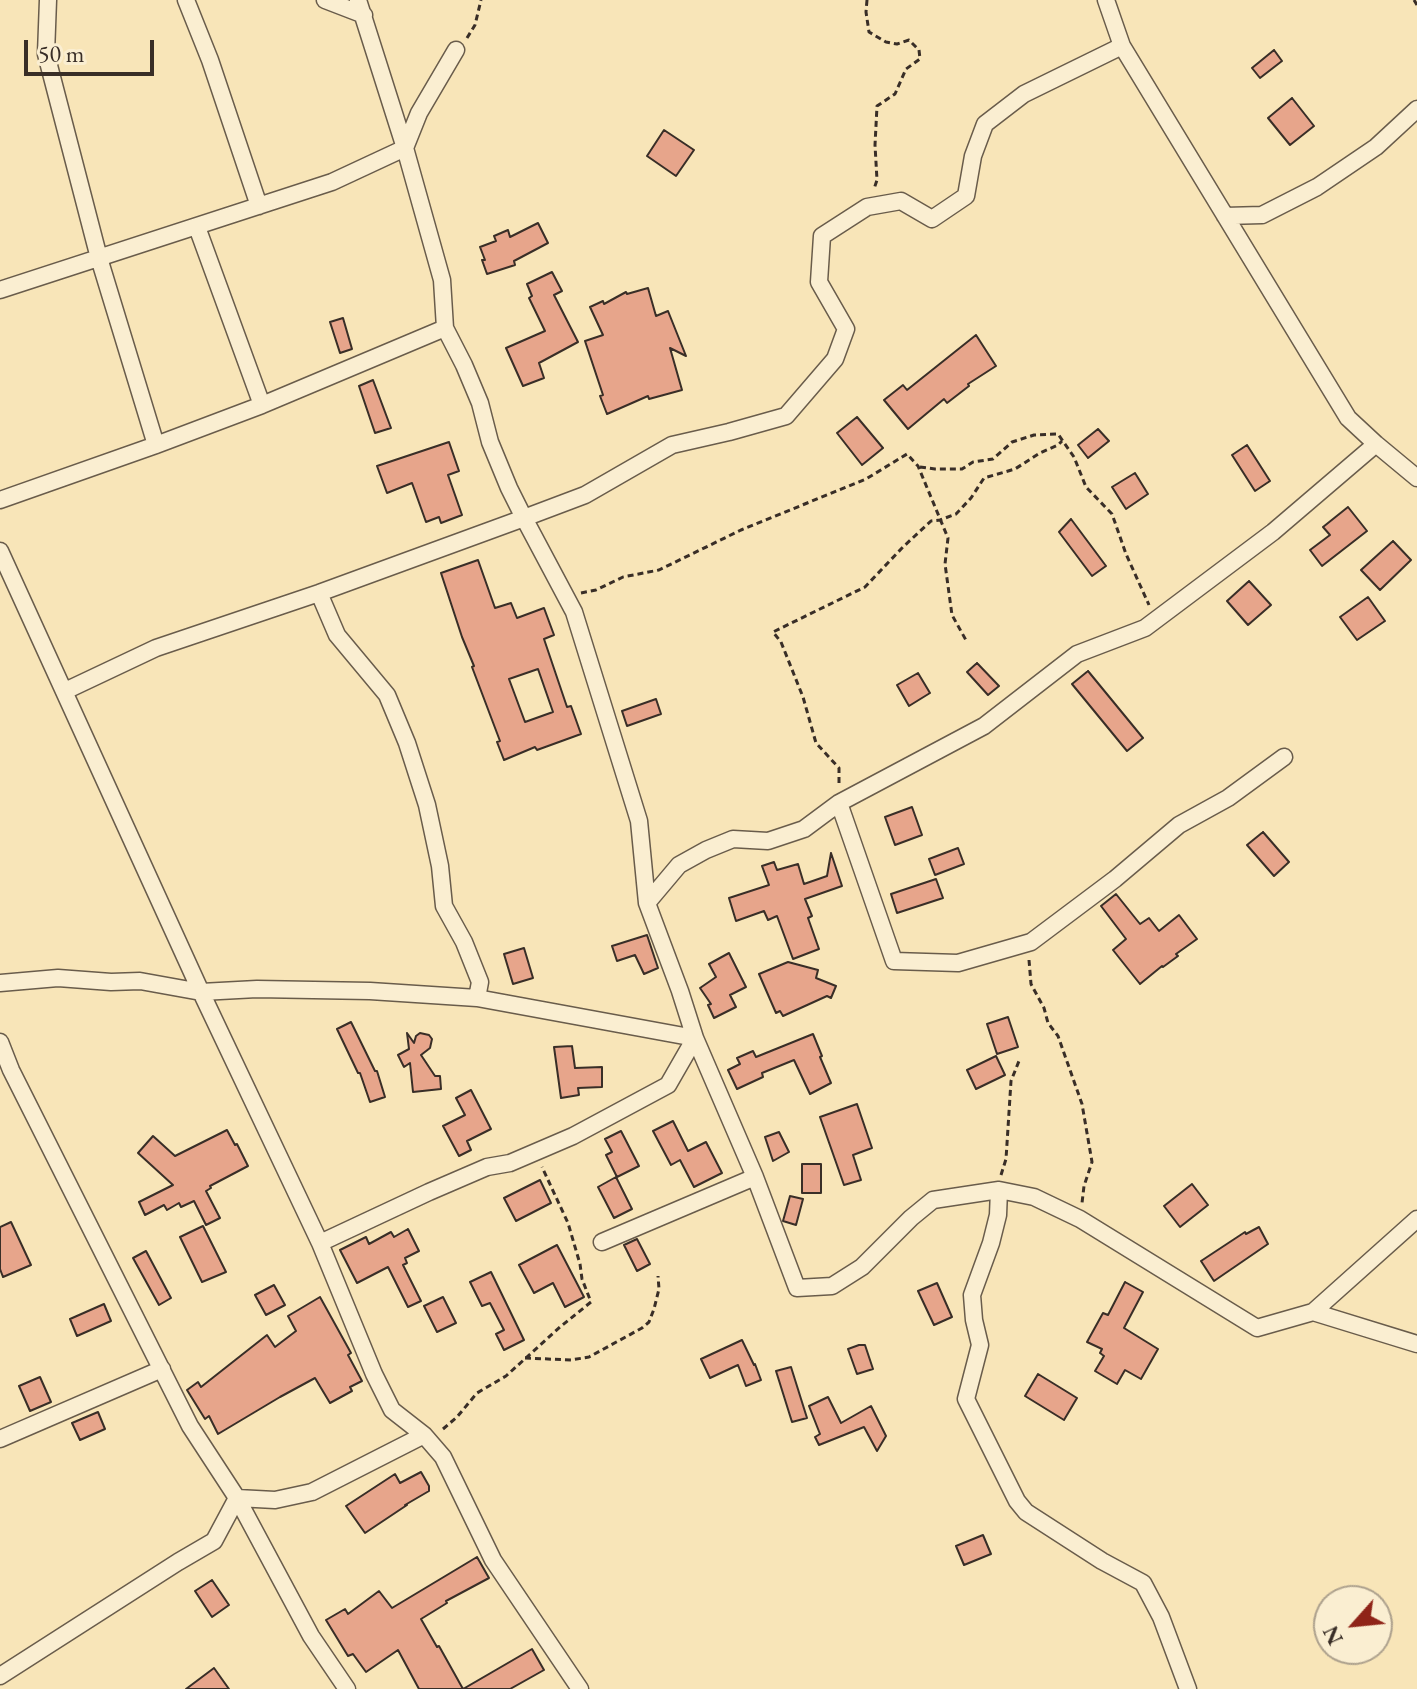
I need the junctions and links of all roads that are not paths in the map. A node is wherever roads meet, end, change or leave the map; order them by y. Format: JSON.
{"nodes":[{"id":1,"x":48,"y":0,"type":"edge"},
{"id":2,"x":186,"y":0,"type":"edge"},
{"id":3,"x":325,"y":0,"type":"edge"},
{"id":4,"x":1106,"y":0,"type":"edge"},
{"id":5,"x":361,"y":7,"type":"edge"},
{"id":6,"x":1122,"y":46,"type":"junction"},
{"id":7,"x":456,"y":50,"type":"road end"},
{"id":8,"x":1417,"y":109,"type":"edge"},
{"id":9,"x":405,"y":148,"type":"junction"},
{"id":10,"x":259,"y":206,"type":"junction"},
{"id":11,"x":1225,"y":216,"type":"junction"},
{"id":12,"x":197,"y":227,"type":"junction"},
{"id":13,"x":99,"y":258,"type":"junction"},
{"id":14,"x":0,"y":290,"type":"edge"},
{"id":15,"x":445,"y":328,"type":"junction"},
{"id":16,"x":262,"y":405,"type":"junction"},
{"id":17,"x":1376,"y":444,"type":"junction"},
{"id":18,"x":156,"y":445,"type":"junction"},
{"id":19,"x":1417,"y":478,"type":"edge"},
{"id":20,"x":0,"y":500,"type":"edge"},
{"id":21,"x":524,"y":518,"type":"junction"},
{"id":22,"x":0,"y":551,"type":"edge"},
{"id":23,"x":319,"y":593,"type":"junction"},
{"id":24,"x":65,"y":691,"type":"junction"},
{"id":25,"x":1284,"y":757,"type":"dead end"},
{"id":26,"x":839,"y":803,"type":"junction"},
{"id":27,"x":647,"y":903,"type":"junction"},
{"id":28,"x":0,"y":983,"type":"edge"},
{"id":29,"x":201,"y":992,"type":"junction"},
{"id":30,"x":477,"y":998,"type":"junction"},
{"id":31,"x":695,"y":1038,"type":"junction"},
{"id":32,"x":0,"y":1042,"type":"edge"},
{"id":33,"x":755,"y":1177,"type":"junction"},
{"id":34,"x":999,"y":1190,"type":"junction"},
{"id":35,"x":1417,"y":1219,"type":"edge"},
{"id":36,"x":602,"y":1242,"type":"dead end"},
{"id":37,"x":320,"y":1243,"type":"junction"},
{"id":38,"x":1313,"y":1312,"type":"junction"},
{"id":39,"x":1417,"y":1344,"type":"edge"},
{"id":40,"x":162,"y":1369,"type":"junction"},
{"id":41,"x":424,"y":1435,"type":"junction"},
{"id":42,"x":0,"y":1439,"type":"edge"},
{"id":43,"x":237,"y":1498,"type":"junction"},
{"id":44,"x":0,"y":1676,"type":"edge"},
{"id":45,"x":347,"y":1689,"type":"edge"},
{"id":46,"x":580,"y":1689,"type":"edge"},
{"id":47,"x":1188,"y":1689,"type":"edge"}],
"edges":[{"from":1,"to":13,"type":"street"},
{"from":2,"to":10,"type":"street"},
{"from":3,"to":5,"type":"street"},
{"from":4,"to":6,"type":"street"},
{"from":5,"to":9,"type":"street"},
{"from":6,"to":11,"type":"street"},
{"from":6,"to":21,"type":"street"},
{"from":7,"to":9,"type":"street"},
{"from":8,"to":11,"type":"street"},
{"from":9,"to":10,"type":"street"},
{"from":9,"to":15,"type":"street"},
{"from":10,"to":12,"type":"street"},
{"from":11,"to":17,"type":"street"},
{"from":12,"to":13,"type":"street"},
{"from":12,"to":16,"type":"street"},
{"from":13,"to":14,"type":"street"},
{"from":13,"to":18,"type":"street"},
{"from":15,"to":16,"type":"street"},
{"from":15,"to":21,"type":"street"},
{"from":16,"to":18,"type":"street"},
{"from":17,"to":19,"type":"street"},
{"from":17,"to":26,"type":"street"},
{"from":18,"to":20,"type":"street"},
{"from":21,"to":23,"type":"street"},
{"from":21,"to":27,"type":"street"},
{"from":22,"to":24,"type":"street"},
{"from":23,"to":24,"type":"street"},
{"from":23,"to":30,"type":"street"},
{"from":24,"to":29,"type":"street"},
{"from":25,"to":26,"type":"street"},
{"from":26,"to":27,"type":"street"},
{"from":27,"to":31,"type":"street"},
{"from":28,"to":29,"type":"street"},
{"from":29,"to":30,"type":"street"},
{"from":29,"to":37,"type":"street"},
{"from":30,"to":31,"type":"street"},
{"from":31,"to":33,"type":"street"},
{"from":31,"to":37,"type":"street"},
{"from":32,"to":40,"type":"street"},
{"from":33,"to":34,"type":"street"},
{"from":33,"to":36,"type":"street"},
{"from":34,"to":38,"type":"street"},
{"from":34,"to":47,"type":"street"},
{"from":35,"to":38,"type":"street"},
{"from":37,"to":41,"type":"street"},
{"from":38,"to":39,"type":"street"},
{"from":40,"to":42,"type":"street"},
{"from":40,"to":43,"type":"street"},
{"from":41,"to":43,"type":"street"},
{"from":41,"to":46,"type":"street"},
{"from":43,"to":44,"type":"street"},
{"from":43,"to":45,"type":"street"}]}
